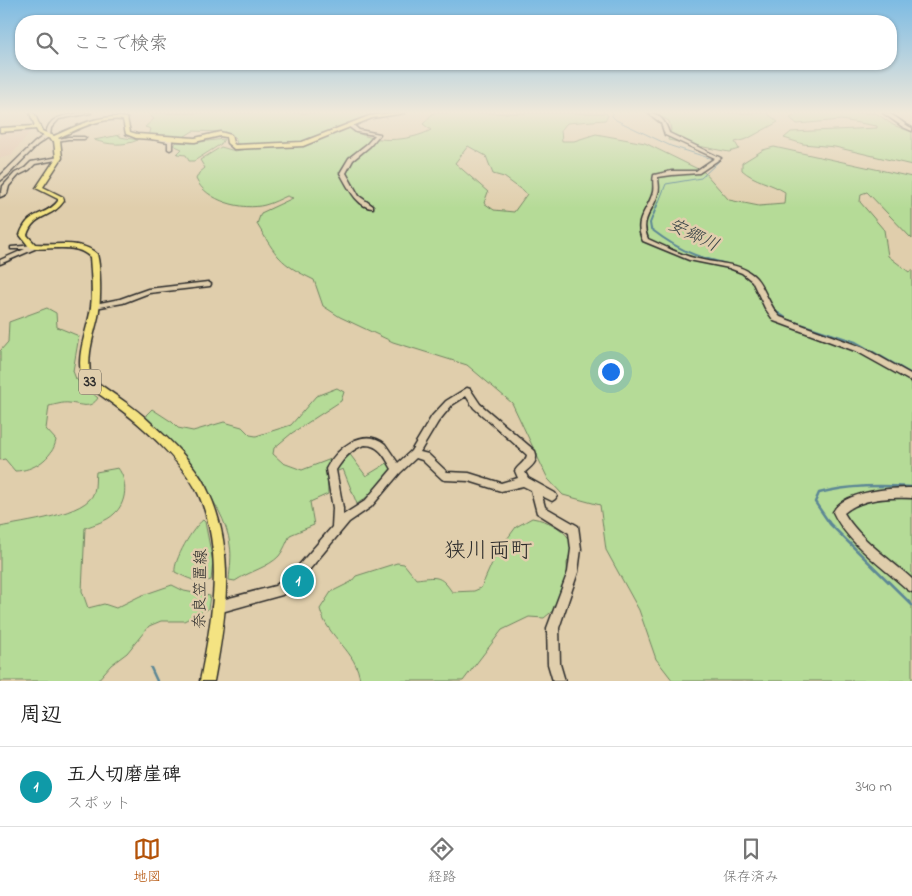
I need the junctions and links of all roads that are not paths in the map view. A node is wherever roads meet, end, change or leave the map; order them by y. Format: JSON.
{"nodes":[{"id":1,"x":36,"y":145,"type":"edge"},
{"id":2,"x":54,"y":145,"type":"edge"},
{"id":3,"x":170,"y":145,"type":"edge"},
{"id":4,"x":232,"y":145,"type":"edge"},
{"id":5,"x":296,"y":145,"type":"edge"},
{"id":6,"x":371,"y":145,"type":"edge"},
{"id":7,"x":692,"y":145,"type":"edge"},
{"id":8,"x":170,"y":149,"type":"dead end"},
{"id":9,"x":59,"y":158,"type":"junction"},
{"id":10,"x":0,"y":179,"type":"edge"},
{"id":11,"x":3,"y":187,"type":"edge"},
{"id":12,"x":0,"y":195,"type":"edge"},
{"id":13,"x":372,"y":207,"type":"dead end"},
{"id":14,"x":34,"y":247,"type":"junction"},
{"id":15,"x":13,"y":248,"type":"dead end"},
{"id":16,"x":0,"y":262,"type":"edge"},
{"id":17,"x":208,"y":284,"type":"dead end"},
{"id":18,"x":95,"y":306,"type":"junction"},
{"id":19,"x":912,"y":379,"type":"edge"},
{"id":20,"x":414,"y":454,"type":"junction"},
{"id":21,"x":397,"y":470,"type":"junction"},
{"id":22,"x":524,"y":481,"type":"junction"},
{"id":23,"x":535,"y":487,"type":"junction"},
{"id":24,"x":912,"y":493,"type":"edge"},
{"id":25,"x":552,"y":496,"type":"dead end"},
{"id":26,"x":337,"y":528,"type":"junction"},
{"id":27,"x":912,"y":586,"type":"edge"},
{"id":28,"x":218,"y":607,"type":"junction"},
{"id":29,"x":207,"y":681,"type":"edge"},
{"id":30,"x":559,"y":681,"type":"edge"}],
"edges":[{"from":1,"to":10,"type":"street"},
{"from":2,"to":9,"type":"main road"},
{"from":3,"to":8,"type":"street"},
{"from":4,"to":5,"type":"main road"},
{"from":6,"to":13,"type":"street"},
{"from":7,"to":19,"type":"street"},
{"from":9,"to":11,"type":"street"},
{"from":9,"to":14,"type":"main road"},
{"from":11,"to":12,"type":"street"},
{"from":14,"to":15,"type":"street"},
{"from":14,"to":16,"type":"street"},
{"from":14,"to":18,"type":"main road","name":"奈良笠置線","number":"33"},
{"from":17,"to":18,"type":"street"},
{"from":18,"to":28,"type":"main road","name":"奈良笠置線","number":"33"},
{"from":20,"to":21,"type":"street"},
{"from":20,"to":22,"type":"street"},
{"from":20,"to":22,"type":"street"},
{"from":21,"to":26,"type":"street"},
{"from":21,"to":26,"type":"street"},
{"from":22,"to":23,"type":"street"},
{"from":23,"to":25,"type":"street"},
{"from":23,"to":30,"type":"street"},
{"from":24,"to":27,"type":"street"},
{"from":26,"to":28,"type":"street"},
{"from":28,"to":29,"type":"main road","name":"奈良笠置線","number":"33"}]}
